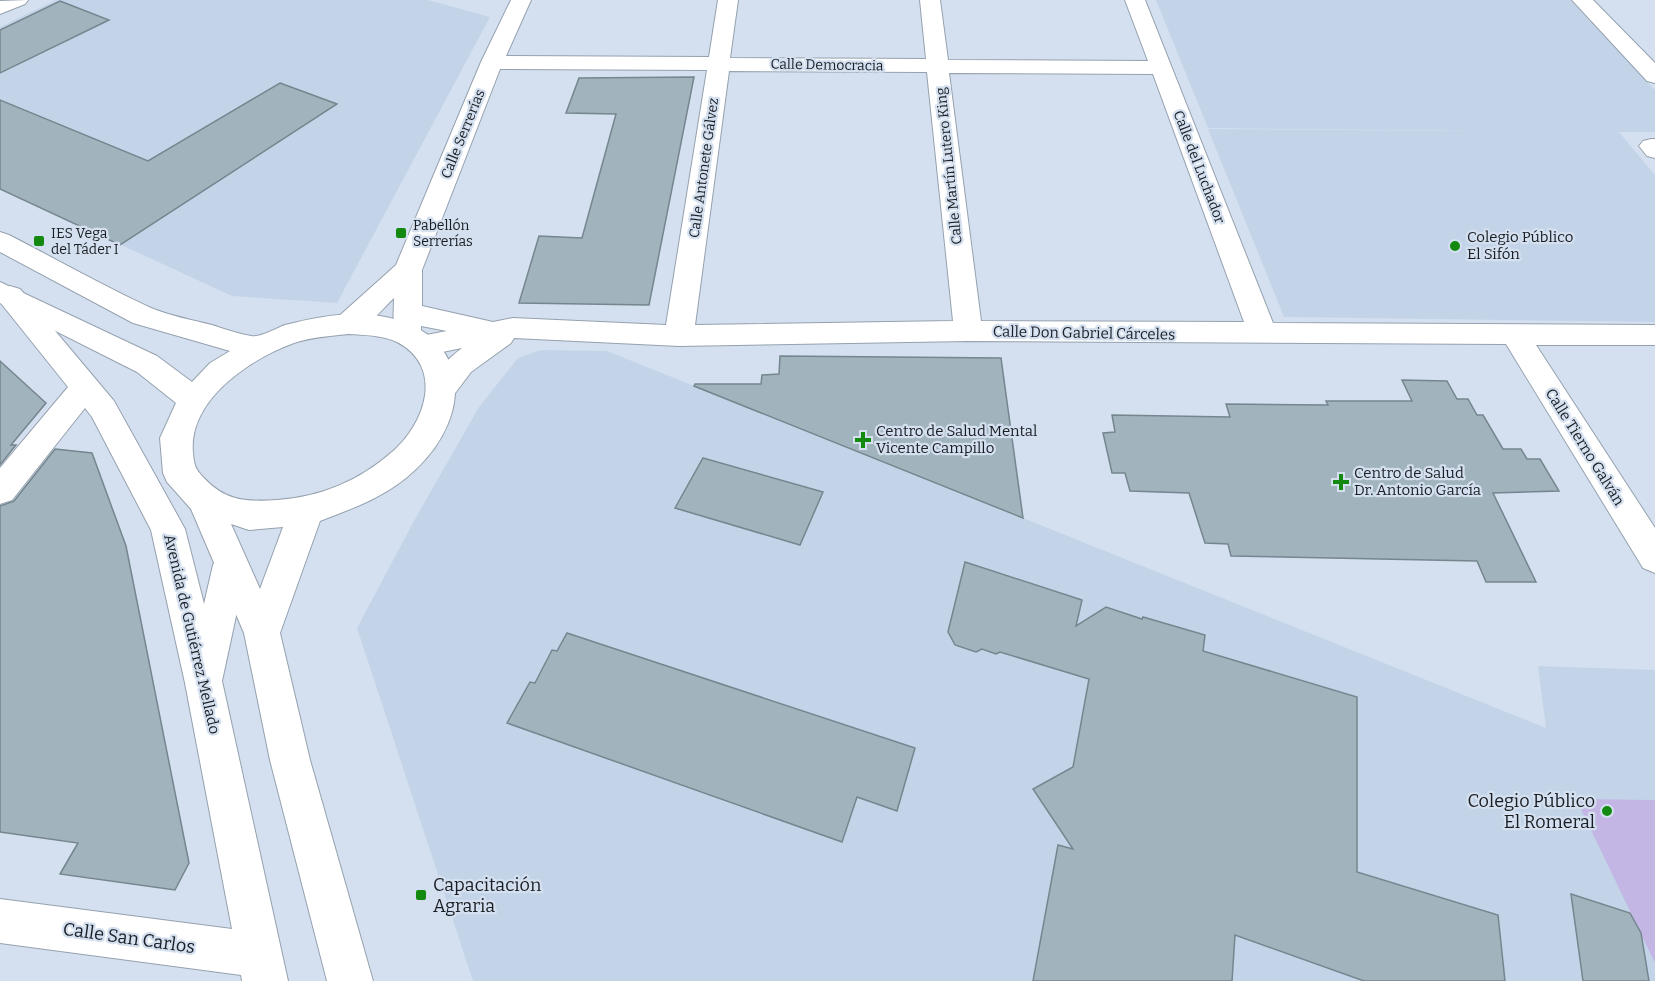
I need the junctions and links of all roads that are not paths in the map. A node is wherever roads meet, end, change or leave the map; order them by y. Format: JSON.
{"nodes":[{"id":1,"x":18,"y":0,"type":"edge"},
{"id":2,"x":522,"y":0,"type":"edge"},
{"id":3,"x":728,"y":0,"type":"edge"},
{"id":4,"x":930,"y":0,"type":"edge"},
{"id":5,"x":1136,"y":0,"type":"edge"},
{"id":6,"x":1582,"y":0,"type":"edge"},
{"id":7,"x":0,"y":8,"type":"edge"},
{"id":8,"x":492,"y":62,"type":"junction"},
{"id":9,"x":719,"y":64,"type":"junction"},
{"id":10,"x":938,"y":66,"type":"junction"},
{"id":11,"x":1161,"y":68,"type":"junction"},
{"id":12,"x":1655,"y":76,"type":"edge"},
{"id":13,"x":0,"y":241,"type":"edge"},
{"id":14,"x":408,"y":270,"type":"junction"},
{"id":15,"x":3,"y":284,"type":"edge"},
{"id":16,"x":143,"y":316,"type":"junction"},
{"id":17,"x":348,"y":324,"type":"junction"},
{"id":18,"x":504,"y":330,"type":"junction"},
{"id":19,"x":968,"y":331,"type":"junction"},
{"id":20,"x":412,"y":332,"type":"junction"},
{"id":21,"x":1263,"y":334,"type":"junction"},
{"id":22,"x":680,"y":336,"type":"junction"},
{"id":23,"x":1516,"y":336,"type":"junction"},
{"id":24,"x":1655,"y":336,"type":"edge"},
{"id":25,"x":256,"y":348,"type":"junction"},
{"id":26,"x":85,"y":387,"type":"junction"},
{"id":27,"x":442,"y":388,"type":"junction"},
{"id":28,"x":193,"y":400,"type":"junction"},
{"id":29,"x":0,"y":490,"type":"edge"},
{"id":30,"x":204,"y":501,"type":"junction"},
{"id":31,"x":306,"y":512,"type":"junction"},
{"id":32,"x":1655,"y":558,"type":"edge"},
{"id":33,"x":230,"y":565,"type":"junction"},
{"id":34,"x":262,"y":633,"type":"junction"},
{"id":35,"x":204,"y":683,"type":"junction"},
{"id":36,"x":0,"y":921,"type":"edge"},
{"id":37,"x":261,"y":968,"type":"edge"},
{"id":38,"x":350,"y":981,"type":"edge"}],
"edges":[{"from":1,"to":7,"type":"street"},
{"from":2,"to":8,"type":"street","name":"Calle Serrerías"},
{"from":3,"to":9,"type":"street","name":"Calle Antonete Gálvez"},
{"from":4,"to":10,"type":"street","name":"Calle Martín Lutero King"},
{"from":5,"to":11,"type":"street","name":"Calle del Luchador"},
{"from":6,"to":12,"type":"street"},
{"from":8,"to":9,"type":"street","name":"Calle Democracia"},
{"from":8,"to":14,"type":"street","name":"Calle Serrerías"},
{"from":9,"to":10,"type":"street","name":"Calle Democracia"},
{"from":9,"to":22,"type":"street","name":"Calle Antonete Gálvez"},
{"from":10,"to":11,"type":"street","name":"Calle Democracia"},
{"from":10,"to":19,"type":"street","name":"Calle Martín Lutero King"},
{"from":11,"to":21,"type":"street","name":"Calle del Luchador"},
{"from":13,"to":16,"type":"street"},
{"from":14,"to":17,"type":"street"},
{"from":14,"to":20,"type":"street"},
{"from":15,"to":16,"type":"street"},
{"from":15,"to":26,"type":"street","name":"Avenida de Gutiérrez Mellado"},
{"from":15,"to":28,"type":"street"},
{"from":16,"to":25,"type":"street"},
{"from":17,"to":20,"type":"street"},
{"from":17,"to":25,"type":"street"},
{"from":18,"to":20,"type":"street","name":"Calle Don Gabriel Cárceles"},
{"from":18,"to":22,"type":"street","name":"Calle Don Gabriel Cárceles"},
{"from":18,"to":27,"type":"street"},
{"from":19,"to":21,"type":"street","name":"Calle Don Gabriel Cárceles"},
{"from":19,"to":22,"type":"street","name":"Calle Don Gabriel Cárceles"},
{"from":20,"to":27,"type":"street"},
{"from":21,"to":23,"type":"street","name":"Calle Don Gabriel Cárceles"},
{"from":23,"to":24,"type":"street","name":"Calle Don Gabriel Cárceles"},
{"from":23,"to":32,"type":"street","name":"Calle Tierno Galván"},
{"from":25,"to":28,"type":"street"},
{"from":26,"to":29,"type":"street"},
{"from":26,"to":35,"type":"street","name":"Avenida de Gutiérrez Mellado"},
{"from":27,"to":31,"type":"street"},
{"from":28,"to":30,"type":"street"},
{"from":30,"to":31,"type":"street"},
{"from":30,"to":33,"type":"street"},
{"from":31,"to":34,"type":"street"},
{"from":33,"to":34,"type":"street"},
{"from":33,"to":35,"type":"street"},
{"from":34,"to":38,"type":"street"},
{"from":35,"to":37,"type":"street","name":"Avenida de Gutiérrez Mellado"},
{"from":36,"to":37,"type":"street","name":"Calle San Carlos"}]}
